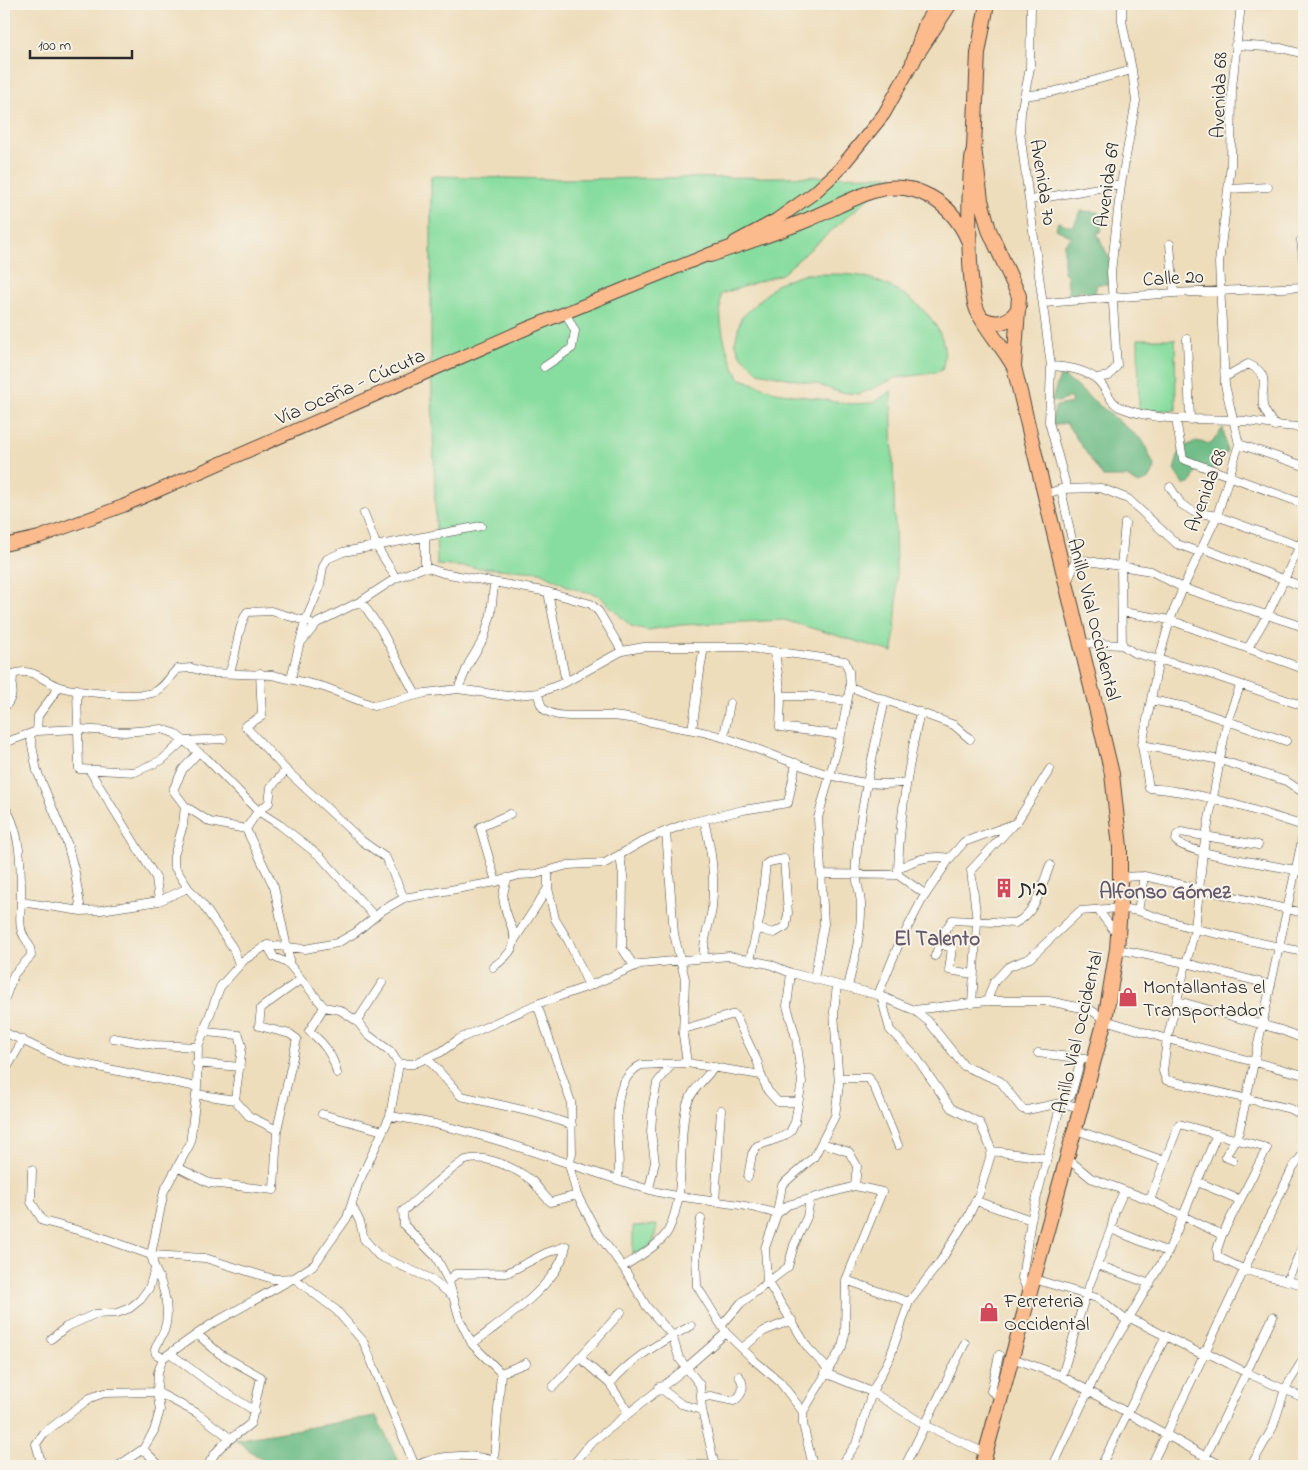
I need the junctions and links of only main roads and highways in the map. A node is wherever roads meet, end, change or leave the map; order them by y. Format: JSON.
{"nodes":[{"id":1,"x":938,"y":4,"type":"edge"},
{"id":2,"x":951,"y":4,"type":"edge"},
{"id":3,"x":987,"y":4,"type":"edge"},
{"id":4,"x":991,"y":4,"type":"edge"},
{"id":5,"x":982,"y":26,"type":"junction"},
{"id":6,"x":913,"y":62,"type":"junction"},
{"id":7,"x":974,"y":148,"type":"junction"},
{"id":8,"x":970,"y":245,"type":"junction"},
{"id":9,"x":710,"y":255,"type":"junction"},
{"id":10,"x":1020,"y":307,"type":"junction"},
{"id":11,"x":982,"y":319,"type":"junction"},
{"id":12,"x":1014,"y":367,"type":"junction"},
{"id":13,"x":4,"y":546,"type":"edge"},
{"id":14,"x":984,"y":1460,"type":"edge"}],
"edges":[{"from":1,"to":6,"type":"highway"},
{"from":2,"to":6,"type":"main road","name":"Vía Ocaña - Cúcuta"},
{"from":3,"to":5,"type":"highway","name":"Anillo Vial Occidental"},
{"from":4,"to":5,"type":"highway"},
{"from":5,"to":7,"type":"highway","name":"Anillo Vial Occidental"},
{"from":6,"to":9,"type":"main road","name":"Vía Ocaña - Cúcuta"},
{"from":7,"to":8,"type":"highway","name":"Anillo Vial Occidental"},
{"from":7,"to":10,"type":"highway","name":"Anillo Vial Occidental"},
{"from":8,"to":9,"type":"highway"},
{"from":8,"to":11,"type":"highway","name":"Anillo Vial Occidental"},
{"from":9,"to":13,"type":"main road","name":"Vía Ocaña - Cúcuta"},
{"from":10,"to":11,"type":"highway"},
{"from":10,"to":12,"type":"highway","name":"Anillo Vial Occidental"},
{"from":11,"to":12,"type":"highway","name":"Anillo Vial Occidental"},
{"from":12,"to":14,"type":"highway","name":"Anillo Vial Occidental"}]}
